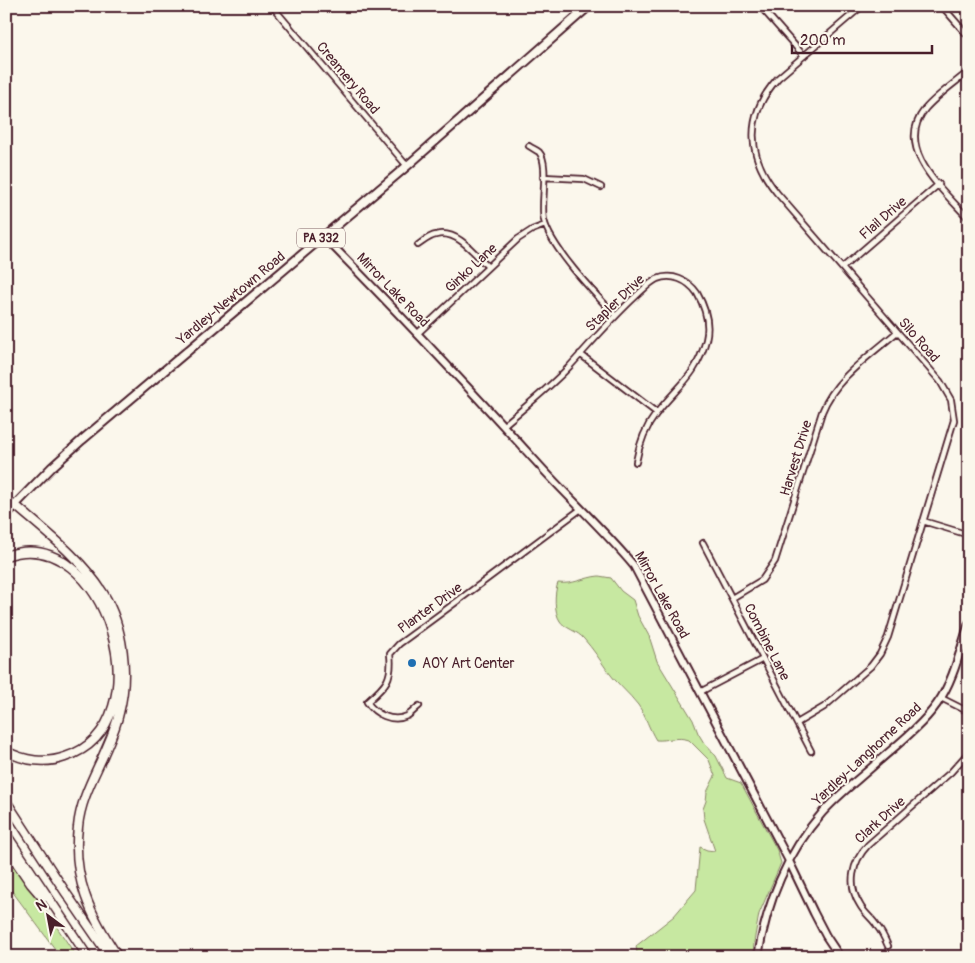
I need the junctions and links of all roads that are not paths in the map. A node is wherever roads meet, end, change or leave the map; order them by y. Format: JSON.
{"nodes":[{"id":1,"x":272,"y":6,"type":"edge"},
{"id":2,"x":588,"y":6,"type":"edge"},
{"id":3,"x":760,"y":6,"type":"edge"},
{"id":4,"x":862,"y":6,"type":"edge"},
{"id":5,"x":942,"y":6,"type":"edge"},
{"id":6,"x":969,"y":37,"type":"edge"},
{"id":7,"x":804,"y":56,"type":"junction"},
{"id":8,"x":969,"y":71,"type":"edge"},
{"id":9,"x":529,"y":146,"type":"dead end"},
{"id":10,"x":407,"y":166,"type":"junction"},
{"id":11,"x":543,"y":177,"type":"junction"},
{"id":12,"x":939,"y":184,"type":"junction"},
{"id":13,"x":601,"y":187,"type":"dead end"},
{"id":14,"x":969,"y":219,"type":"edge"},
{"id":15,"x":545,"y":225,"type":"junction"},
{"id":16,"x":323,"y":236,"type":"junction"},
{"id":17,"x":418,"y":244,"type":"dead end"},
{"id":18,"x":488,"y":267,"type":"junction"},
{"id":19,"x":842,"y":268,"type":"junction"},
{"id":20,"x":615,"y":315,"type":"junction"},
{"id":21,"x":897,"y":332,"type":"junction"},
{"id":22,"x":417,"y":334,"type":"junction"},
{"id":23,"x":580,"y":354,"type":"junction"},
{"id":24,"x":656,"y":412,"type":"junction"},
{"id":25,"x":504,"y":425,"type":"junction"},
{"id":26,"x":636,"y":462,"type":"dead end"},
{"id":27,"x":15,"y":505,"type":"junction"},
{"id":28,"x":581,"y":510,"type":"junction"},
{"id":29,"x":6,"y":514,"type":"edge"},
{"id":30,"x":923,"y":521,"type":"junction"},
{"id":31,"x":969,"y":535,"type":"edge"},
{"id":32,"x":703,"y":543,"type":"dead end"},
{"id":33,"x":6,"y":556,"type":"edge"},
{"id":34,"x":732,"y":598,"type":"junction"},
{"id":35,"x":969,"y":623,"type":"edge"},
{"id":36,"x":763,"y":659,"type":"junction"},
{"id":37,"x":700,"y":692,"type":"junction"},
{"id":38,"x":941,"y":698,"type":"junction"},
{"id":39,"x":419,"y":706,"type":"dead end"},
{"id":40,"x":969,"y":712,"type":"edge"},
{"id":41,"x":797,"y":723,"type":"junction"},
{"id":42,"x":6,"y":751,"type":"edge"},
{"id":43,"x":811,"y":751,"type":"dead end"},
{"id":44,"x":969,"y":752,"type":"edge"},
{"id":45,"x":6,"y":801,"type":"edge"},
{"id":46,"x":6,"y":834,"type":"edge"},
{"id":47,"x":6,"y":847,"type":"edge"},
{"id":48,"x":789,"y":861,"type":"junction"},
{"id":49,"x":66,"y":926,"type":"junction"},
{"id":50,"x":888,"y":946,"type":"dead end"},
{"id":51,"x":88,"y":957,"type":"edge"},
{"id":52,"x":110,"y":957,"type":"edge"},
{"id":53,"x":118,"y":957,"type":"edge"},
{"id":54,"x":758,"y":957,"type":"edge"},
{"id":55,"x":840,"y":957,"type":"edge"}],
"edges":[{"from":1,"to":10,"type":"street","name":"Creamery Road"},
{"from":2,"to":10,"type":"main road","name":"Yardley-Newtown Road","number":"PA 332"},
{"from":3,"to":7,"type":"street"},
{"from":4,"to":7,"type":"street","name":"Silo Road"},
{"from":5,"to":6,"type":"street"},
{"from":7,"to":19,"type":"street","name":"Silo Road"},
{"from":8,"to":12,"type":"street"},
{"from":9,"to":11,"type":"street"},
{"from":10,"to":16,"type":"main road","name":"Yardley-Newtown Road","number":"PA 332"},
{"from":11,"to":13,"type":"street"},
{"from":11,"to":15,"type":"street"},
{"from":12,"to":14,"type":"street"},
{"from":12,"to":19,"type":"street","name":"Flail Drive"},
{"from":15,"to":18,"type":"street","name":"Ginko Lane"},
{"from":15,"to":20,"type":"street"},
{"from":16,"to":22,"type":"main road","name":"Mirror Lake Road"},
{"from":16,"to":27,"type":"main road","name":"Yardley-Newtown Road","number":"PA 332"},
{"from":17,"to":18,"type":"street"},
{"from":18,"to":22,"type":"street","name":"Ginko Lane"},
{"from":19,"to":21,"type":"street","name":"Silo Road"},
{"from":20,"to":23,"type":"street","name":"Stapler Drive"},
{"from":20,"to":24,"type":"street","name":"Stapler Drive"},
{"from":21,"to":30,"type":"street","name":"Silo Road"},
{"from":21,"to":34,"type":"street","name":"Harvest Drive"},
{"from":22,"to":25,"type":"main road","name":"Mirror Lake Road"},
{"from":23,"to":24,"type":"street"},
{"from":23,"to":25,"type":"street","name":"Stapler Drive"},
{"from":24,"to":26,"type":"street","name":"Stapler Drive"},
{"from":25,"to":28,"type":"main road","name":"Mirror Lake Road"},
{"from":27,"to":29,"type":"main road","name":"Yardley-Newtown Road","number":"PA 332"},
{"from":27,"to":53,"type":"highway"},
{"from":28,"to":37,"type":"main road","name":"Mirror Lake Road"},
{"from":28,"to":39,"type":"street","name":"Planter Drive"},
{"from":30,"to":31,"type":"street"},
{"from":30,"to":41,"type":"street","name":"Silo Road"},
{"from":32,"to":34,"type":"street","name":"Combine Lane"},
{"from":33,"to":42,"type":"highway"},
{"from":34,"to":36,"type":"street","name":"Combine Lane"},
{"from":35,"to":38,"type":"main road","name":"Yardley-Langhorne Road"},
{"from":36,"to":37,"type":"street"},
{"from":36,"to":41,"type":"street","name":"Combine Lane"},
{"from":37,"to":48,"type":"main road","name":"Mirror Lake Road"},
{"from":38,"to":40,"type":"street"},
{"from":38,"to":48,"type":"main road","name":"Yardley-Langhorne Road"},
{"from":41,"to":43,"type":"street","name":"Combine Lane"},
{"from":44,"to":50,"type":"street","name":"Clark Drive"},
{"from":45,"to":52,"type":"highway"},
{"from":46,"to":49,"type":"highway"},
{"from":47,"to":49,"type":"highway"},
{"from":48,"to":54,"type":"main road","name":"Yardley-Langhorne Road"},
{"from":48,"to":55,"type":"main road","name":"Mirror Lake Road"},
{"from":49,"to":51,"type":"highway"}]}
